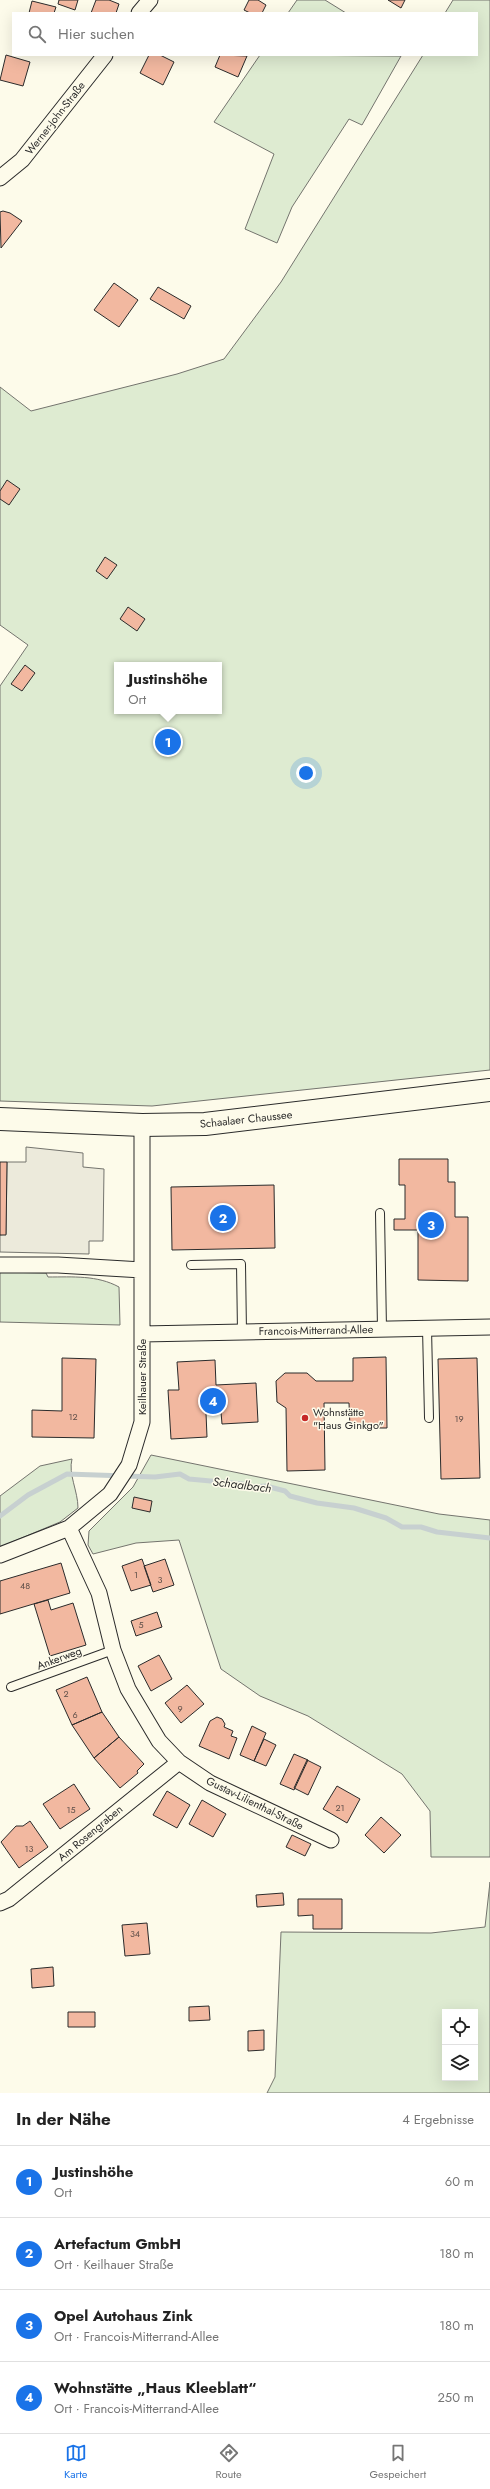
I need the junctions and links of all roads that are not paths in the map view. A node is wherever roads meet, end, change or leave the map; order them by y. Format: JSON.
{"nodes":[{"id":1,"x":150,"y":0,"type":"edge"},
{"id":2,"x":140,"y":12,"type":"edge"},
{"id":3,"x":104,"y":56,"type":"edge"},
{"id":4,"x":0,"y":178,"type":"edge"},
{"id":5,"x":490,"y":1090,"type":"edge"},
{"id":6,"x":0,"y":1119,"type":"edge"},
{"id":7,"x":142,"y":1126,"type":"junction"},
{"id":8,"x":380,"y":1213,"type":"dead end"},
{"id":9,"x":0,"y":1265,"type":"edge"},
{"id":10,"x":191,"y":1265,"type":"dead end"},
{"id":11,"x":142,"y":1270,"type":"junction"},
{"id":12,"x":490,"y":1326,"type":"edge"},
{"id":13,"x":428,"y":1328,"type":"junction"},
{"id":14,"x":382,"y":1329,"type":"junction"},
{"id":15,"x":242,"y":1332,"type":"junction"},
{"id":16,"x":142,"y":1334,"type":"junction"},
{"id":17,"x":429,"y":1418,"type":"dead end"},
{"id":18,"x":69,"y":1528,"type":"junction"},
{"id":19,"x":0,"y":1555,"type":"edge"},
{"id":20,"x":113,"y":1650,"type":"junction"},
{"id":21,"x":11,"y":1687,"type":"dead end"},
{"id":22,"x":179,"y":1762,"type":"junction"},
{"id":23,"x":331,"y":1840,"type":"dead end"},
{"id":24,"x":0,"y":1903,"type":"edge"}],
"edges":[{"from":1,"to":2,"type":"street"},
{"from":3,"to":4,"type":"street","name":"Werner-John-Straße"},
{"from":5,"to":7,"type":"main road","name":"Schaalaer Chaussee"},
{"from":6,"to":7,"type":"main road","name":"Schaalaer Chaussee"},
{"from":7,"to":11,"type":"street","name":"Keilhauer Straße"},
{"from":8,"to":14,"type":"lane"},
{"from":9,"to":11,"type":"street"},
{"from":10,"to":15,"type":"lane"},
{"from":11,"to":16,"type":"street","name":"Keilhauer Straße"},
{"from":12,"to":13,"type":"street","name":"Francois-Mitterrand-Allee"},
{"from":13,"to":14,"type":"street","name":"Francois-Mitterrand-Allee"},
{"from":13,"to":17,"type":"lane"},
{"from":14,"to":15,"type":"street","name":"Francois-Mitterrand-Allee"},
{"from":15,"to":16,"type":"street","name":"Francois-Mitterrand-Allee"},
{"from":16,"to":18,"type":"street","name":"Keilhauer Straße"},
{"from":18,"to":19,"type":"street","name":"Keilhauer Straße"},
{"from":18,"to":20,"type":"street","name":"Gustav-Lilienthal-Straße"},
{"from":20,"to":21,"type":"lane","name":"Ankerweg"},
{"from":20,"to":22,"type":"street","name":"Gustav-Lilienthal-Straße"},
{"from":22,"to":23,"type":"street","name":"Gustav-Lilienthal-Straße"},
{"from":22,"to":24,"type":"street","name":"Am Rosengraben"}]}
